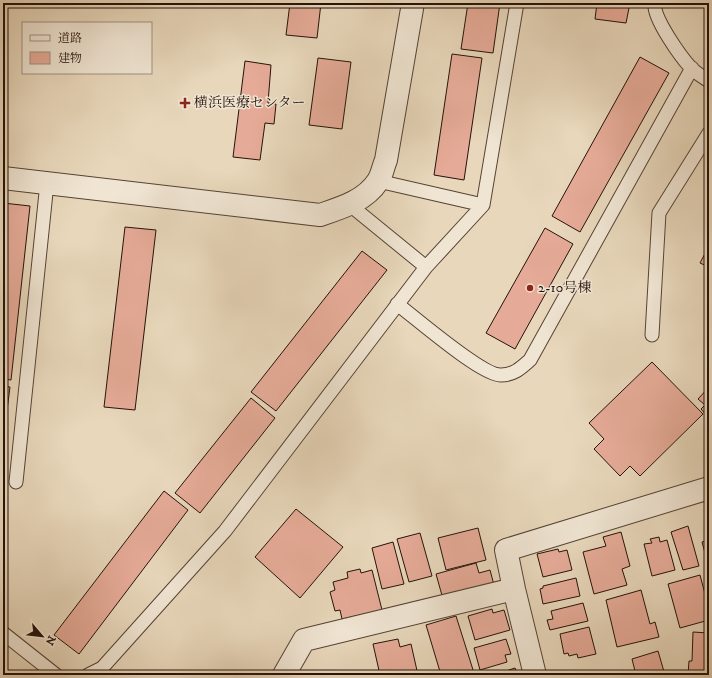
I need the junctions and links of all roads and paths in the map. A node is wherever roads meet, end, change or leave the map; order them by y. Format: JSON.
{"nodes":[{"id":1,"x":413,"y":3,"type":"edge"},
{"id":2,"x":517,"y":3,"type":"edge"},
{"id":3,"x":655,"y":3,"type":"edge"},
{"id":4,"x":692,"y":68,"type":"junction"},
{"id":5,"x":709,"y":80,"type":"edge"},
{"id":6,"x":709,"y":133,"type":"edge"},
{"id":7,"x":3,"y":178,"type":"edge"},
{"id":8,"x":378,"y":181,"type":"junction"},
{"id":9,"x":47,"y":182,"type":"junction"},
{"id":10,"x":350,"y":205,"type":"junction"},
{"id":11,"x":483,"y":205,"type":"junction"},
{"id":12,"x":426,"y":267,"type":"junction"},
{"id":13,"x":397,"y":304,"type":"junction"},
{"id":14,"x":652,"y":335,"type":"dead end"},
{"id":15,"x":16,"y":482,"type":"dead end"},
{"id":16,"x":709,"y":488,"type":"edge"},
{"id":17,"x":514,"y":589,"type":"junction"},
{"id":18,"x":3,"y":633,"type":"edge"},
{"id":19,"x":56,"y":675,"type":"edge"},
{"id":20,"x":88,"y":675,"type":"edge"},
{"id":21,"x":284,"y":675,"type":"edge"},
{"id":22,"x":535,"y":675,"type":"edge"}],
"edges":[{"from":1,"to":8,"type":"street"},
{"from":2,"to":11,"type":"lane"},
{"from":3,"to":4,"type":"lane"},
{"from":4,"to":5,"type":"lane"},
{"from":4,"to":13,"type":"lane"},
{"from":6,"to":14,"type":"lane"},
{"from":7,"to":9,"type":"street"},
{"from":8,"to":10,"type":"street"},
{"from":8,"to":11,"type":"lane"},
{"from":9,"to":10,"type":"street"},
{"from":9,"to":15,"type":"lane"},
{"from":10,"to":12,"type":"lane"},
{"from":11,"to":12,"type":"lane"},
{"from":12,"to":13,"type":"lane"},
{"from":13,"to":20,"type":"lane"},
{"from":16,"to":17,"type":"street"},
{"from":17,"to":21,"type":"street"},
{"from":17,"to":22,"type":"street"},
{"from":18,"to":19,"type":"lane"}]}
